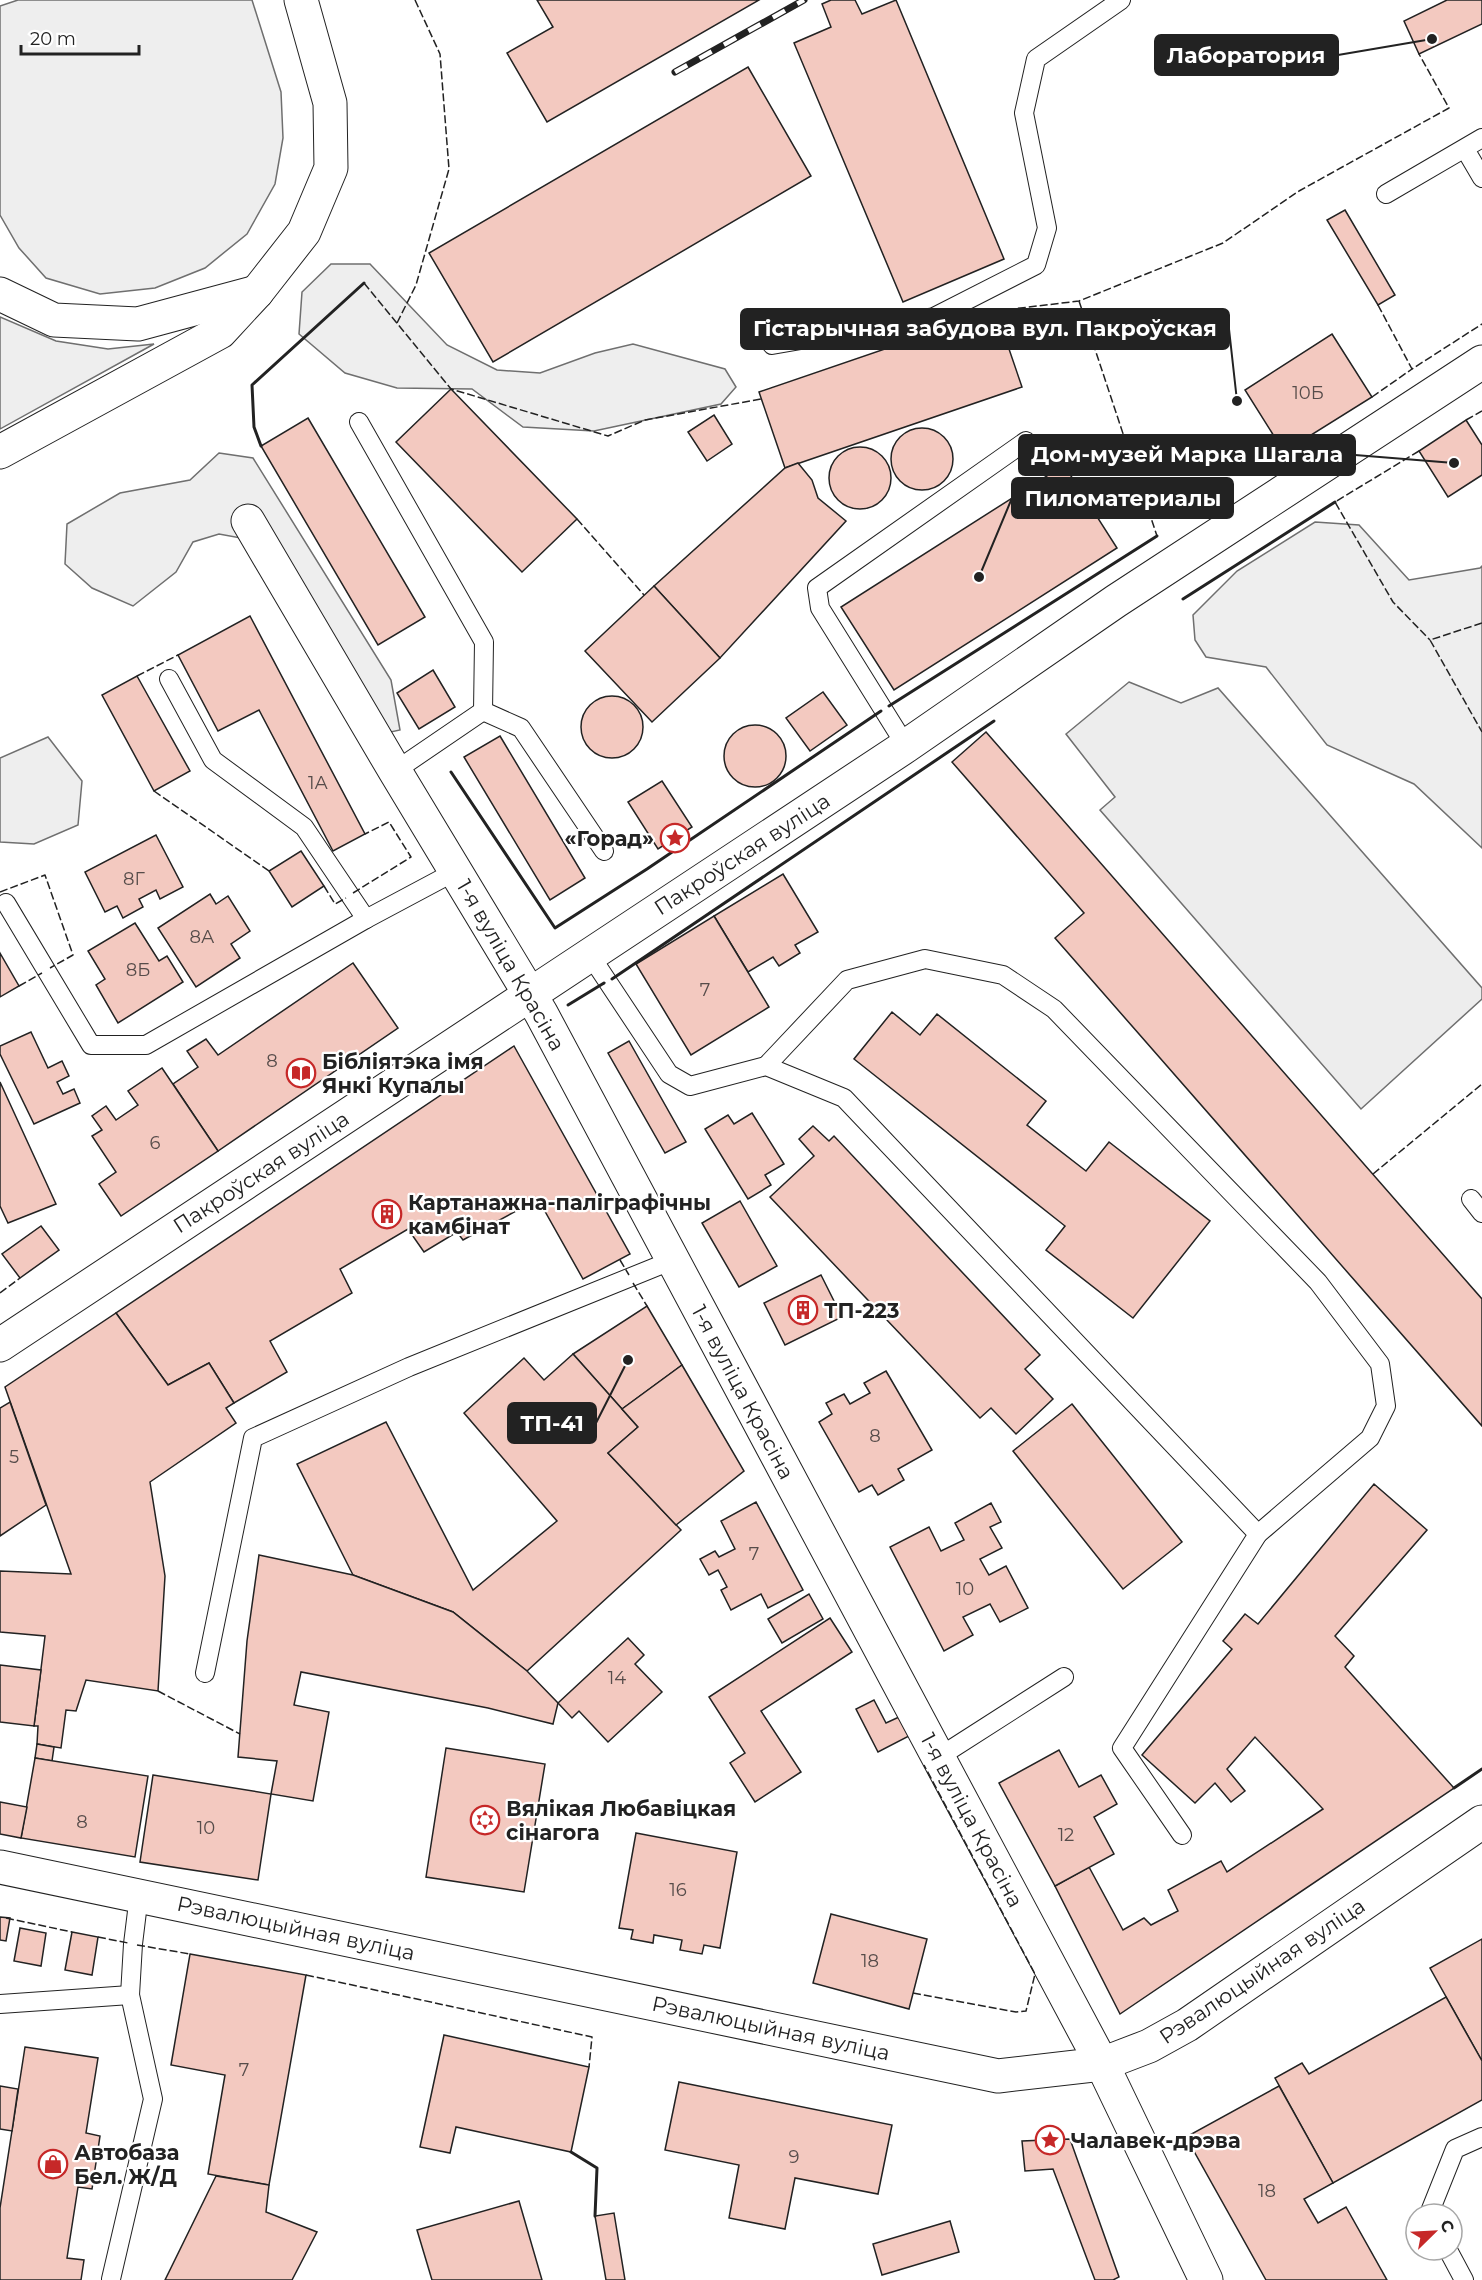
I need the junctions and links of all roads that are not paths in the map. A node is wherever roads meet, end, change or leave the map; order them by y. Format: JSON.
{"nodes":[{"id":1,"x":301,"y":0,"type":"edge"},
{"id":2,"x":1121,"y":0,"type":"edge"},
{"id":3,"x":1482,"y":138,"type":"edge"},
{"id":4,"x":1465,"y":149,"type":"junction"},
{"id":5,"x":1482,"y":178,"type":"edge"},
{"id":6,"x":1386,"y":194,"type":"dead end"},
{"id":7,"x":257,"y":292,"type":"junction"},
{"id":8,"x":0,"y":294,"type":"edge"},
{"id":9,"x":772,"y":345,"type":"dead end"},
{"id":10,"x":1482,"y":362,"type":"edge"},
{"id":11,"x":359,"y":422,"type":"dead end"},
{"id":12,"x":1026,"y":441,"type":"dead end"},
{"id":13,"x":0,"y":452,"type":"edge"},
{"id":14,"x":248,"y":521,"type":"dead end"},
{"id":15,"x":169,"y":679,"type":"dead end"},
{"id":16,"x":483,"y":711,"type":"junction"},
{"id":17,"x":906,"y":746,"type":"junction"},
{"id":18,"x":395,"y":771,"type":"junction"},
{"id":19,"x":604,"y":851,"type":"dead end"},
{"id":20,"x":456,"y":871,"type":"junction"},
{"id":21,"x":6,"y":903,"type":"dead end"},
{"id":22,"x":366,"y":919,"type":"junction"},
{"id":23,"x":590,"y":955,"type":"junction"},
{"id":24,"x":531,"y":995,"type":"junction"},
{"id":25,"x":766,"y":1066,"type":"junction"},
{"id":26,"x":673,"y":1260,"type":"junction"},
{"id":27,"x":0,"y":1345,"type":"edge"},
{"id":28,"x":1258,"y":1534,"type":"junction"},
{"id":29,"x":205,"y":1673,"type":"dead end"},
{"id":30,"x":1064,"y":1677,"type":"dead end"},
{"id":31,"x":939,"y":1758,"type":"junction"},
{"id":32,"x":1482,"y":1822,"type":"edge"},
{"id":33,"x":1182,"y":1835,"type":"dead end"},
{"id":34,"x":0,"y":1867,"type":"edge"},
{"id":35,"x":139,"y":1895,"type":"junction"},
{"id":36,"x":130,"y":1995,"type":"junction"},
{"id":37,"x":0,"y":2004,"type":"edge"},
{"id":38,"x":1102,"y":2064,"type":"junction"},
{"id":39,"x":1482,"y":2137,"type":"edge"},
{"id":40,"x":1434,"y":2202,"type":"edge"},
{"id":41,"x":1454,"y":2262,"type":"edge"},
{"id":42,"x":111,"y":2279,"type":"edge"},
{"id":43,"x":1206,"y":2280,"type":"edge"},
{"id":44,"x":1464,"y":2280,"type":"edge"}],
"edges":[{"from":1,"to":7,"type":"street"},
{"from":2,"to":9,"type":"lane"},
{"from":3,"to":4,"type":"lane"},
{"from":4,"to":5,"type":"lane"},
{"from":4,"to":6,"type":"lane"},
{"from":7,"to":8,"type":"street"},
{"from":7,"to":13,"type":"street"},
{"from":10,"to":17,"type":"street","name":"Пакроўская вуліца"},
{"from":11,"to":16,"type":"lane"},
{"from":12,"to":17,"type":"lane"},
{"from":14,"to":18,"type":"street","name":"1-я вуліца Красіна"},
{"from":15,"to":22,"type":"lane"},
{"from":16,"to":18,"type":"lane"},
{"from":16,"to":19,"type":"lane"},
{"from":17,"to":23,"type":"street","name":"Пакроўская вуліца"},
{"from":18,"to":20,"type":"street","name":"1-я вуліца Красіна"},
{"from":20,"to":22,"type":"lane"},
{"from":20,"to":24,"type":"street","name":"1-я вуліца Красіна"},
{"from":21,"to":22,"type":"lane"},
{"from":23,"to":24,"type":"street","name":"Пакроўская вуліца"},
{"from":23,"to":25,"type":"lane"},
{"from":24,"to":26,"type":"street","name":"1-я вуліца Красіна"},
{"from":24,"to":27,"type":"street","name":"Пакроўская вуліца"},
{"from":25,"to":28,"type":"lane"},
{"from":25,"to":28,"type":"lane"},
{"from":26,"to":29,"type":"lane"},
{"from":26,"to":31,"type":"street","name":"1-я вуліца Красіна"},
{"from":28,"to":33,"type":"lane"},
{"from":30,"to":31,"type":"lane"},
{"from":31,"to":38,"type":"street","name":"1-я вуліца Красіна"},
{"from":32,"to":38,"type":"street","name":"Рэвалюцыйная вуліца"},
{"from":34,"to":35,"type":"street","name":"Рэвалюцыйная вуліца"},
{"from":35,"to":36,"type":"lane"},
{"from":35,"to":38,"type":"street","name":"Рэвалюцыйная вуліца"},
{"from":36,"to":37,"type":"lane"},
{"from":36,"to":42,"type":"lane"},
{"from":38,"to":43,"type":"street","name":"1-я вуліца Красіна"},
{"from":39,"to":40,"type":"lane"},
{"from":41,"to":44,"type":"lane"}]}
